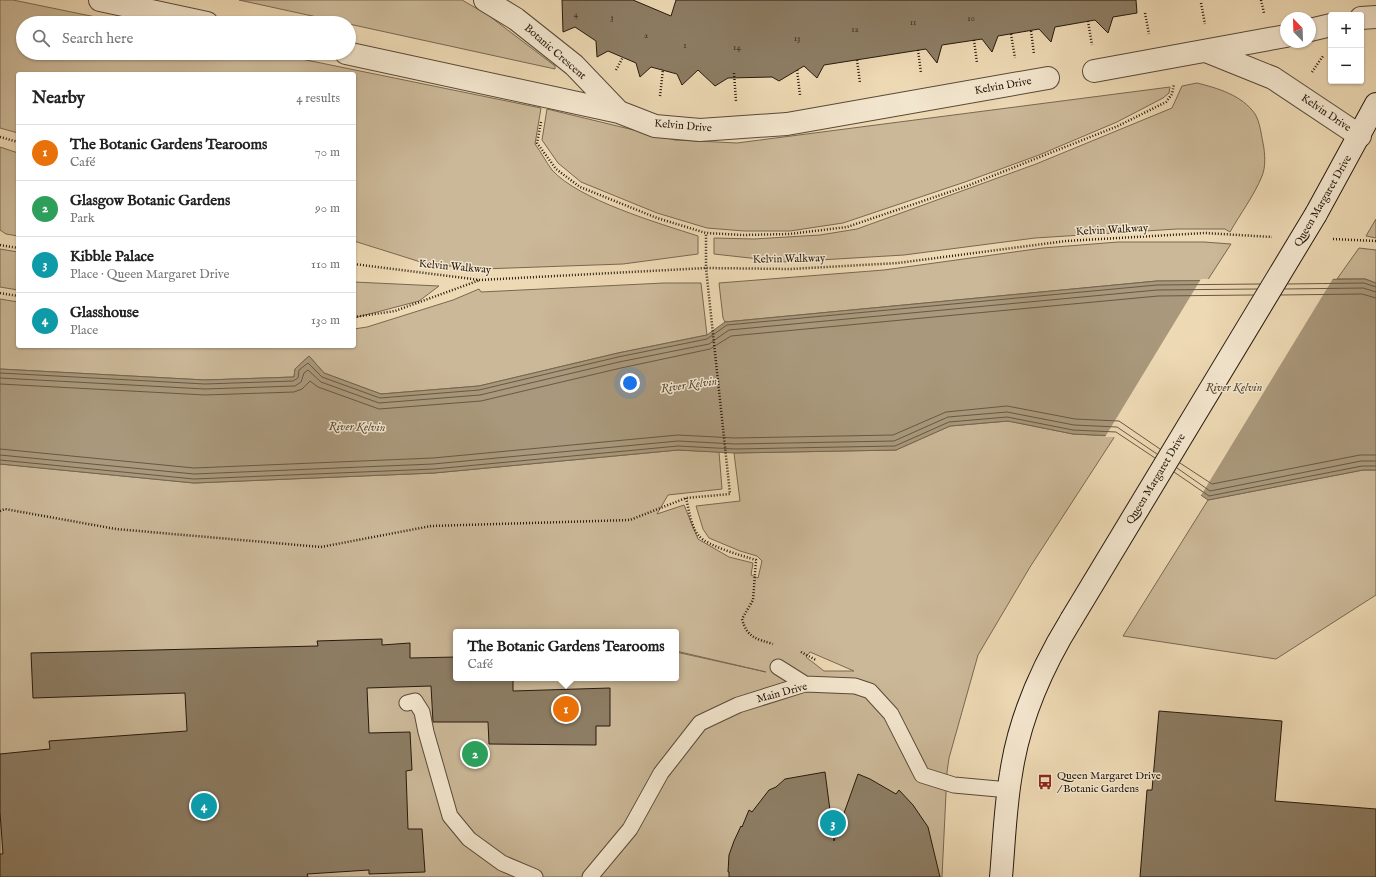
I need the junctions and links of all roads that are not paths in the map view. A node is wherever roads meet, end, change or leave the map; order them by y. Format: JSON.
{"nodes":[{"id":1,"x":100,"y":0,"type":"edge"},
{"id":2,"x":485,"y":0,"type":"edge"},
{"id":3,"x":174,"y":16,"type":"edge"},
{"id":4,"x":1376,"y":17,"type":"edge"},
{"id":5,"x":1364,"y":18,"type":"edge"},
{"id":6,"x":1328,"y":26,"type":"edge"},
{"id":7,"x":1316,"y":29,"type":"edge"},
{"id":8,"x":1280,"y":37,"type":"edge"},
{"id":9,"x":1206,"y":51,"type":"junction"},
{"id":10,"x":356,"y":55,"type":"edge"},
{"id":11,"x":1093,"y":60,"type":"road end"},
{"id":12,"x":1048,"y":78,"type":"dead end"},
{"id":13,"x":1376,"y":104,"type":"edge"},
{"id":14,"x":619,"y":112,"type":"junction"},
{"id":15,"x":1360,"y":136,"type":"junction"},
{"id":16,"x":778,"y":668,"type":"dead end"},
{"id":17,"x":805,"y":684,"type":"junction"},
{"id":18,"x":407,"y":703,"type":"dead end"},
{"id":19,"x":1008,"y":790,"type":"junction"},
{"id":20,"x":536,"y":877,"type":"edge"},
{"id":21,"x":590,"y":877,"type":"edge"},
{"id":22,"x":1001,"y":877,"type":"edge"}],
"edges":[{"from":1,"to":3,"type":"street"},
{"from":2,"to":14,"type":"street","name":"Botanic Crescent"},
{"from":4,"to":5,"type":"street"},
{"from":6,"to":7,"type":"street"},
{"from":8,"to":9,"type":"street"},
{"from":9,"to":11,"type":"street"},
{"from":9,"to":15,"type":"street","name":"Kelvin Drive"},
{"from":10,"to":14,"type":"street","name":"Kelvin Drive"},
{"from":12,"to":14,"type":"street","name":"Kelvin Drive"},
{"from":13,"to":15,"type":"street","name":"Queen Margaret Drive"},
{"from":15,"to":19,"type":"street","name":"Queen Margaret Drive","bridge":true},
{"from":16,"to":17,"type":"lane"},
{"from":17,"to":19,"type":"lane","name":"Main Drive"},
{"from":17,"to":21,"type":"lane","name":"Main Drive"},
{"from":18,"to":20,"type":"lane"},
{"from":19,"to":22,"type":"street","name":"Queen Margaret Drive"}]}
